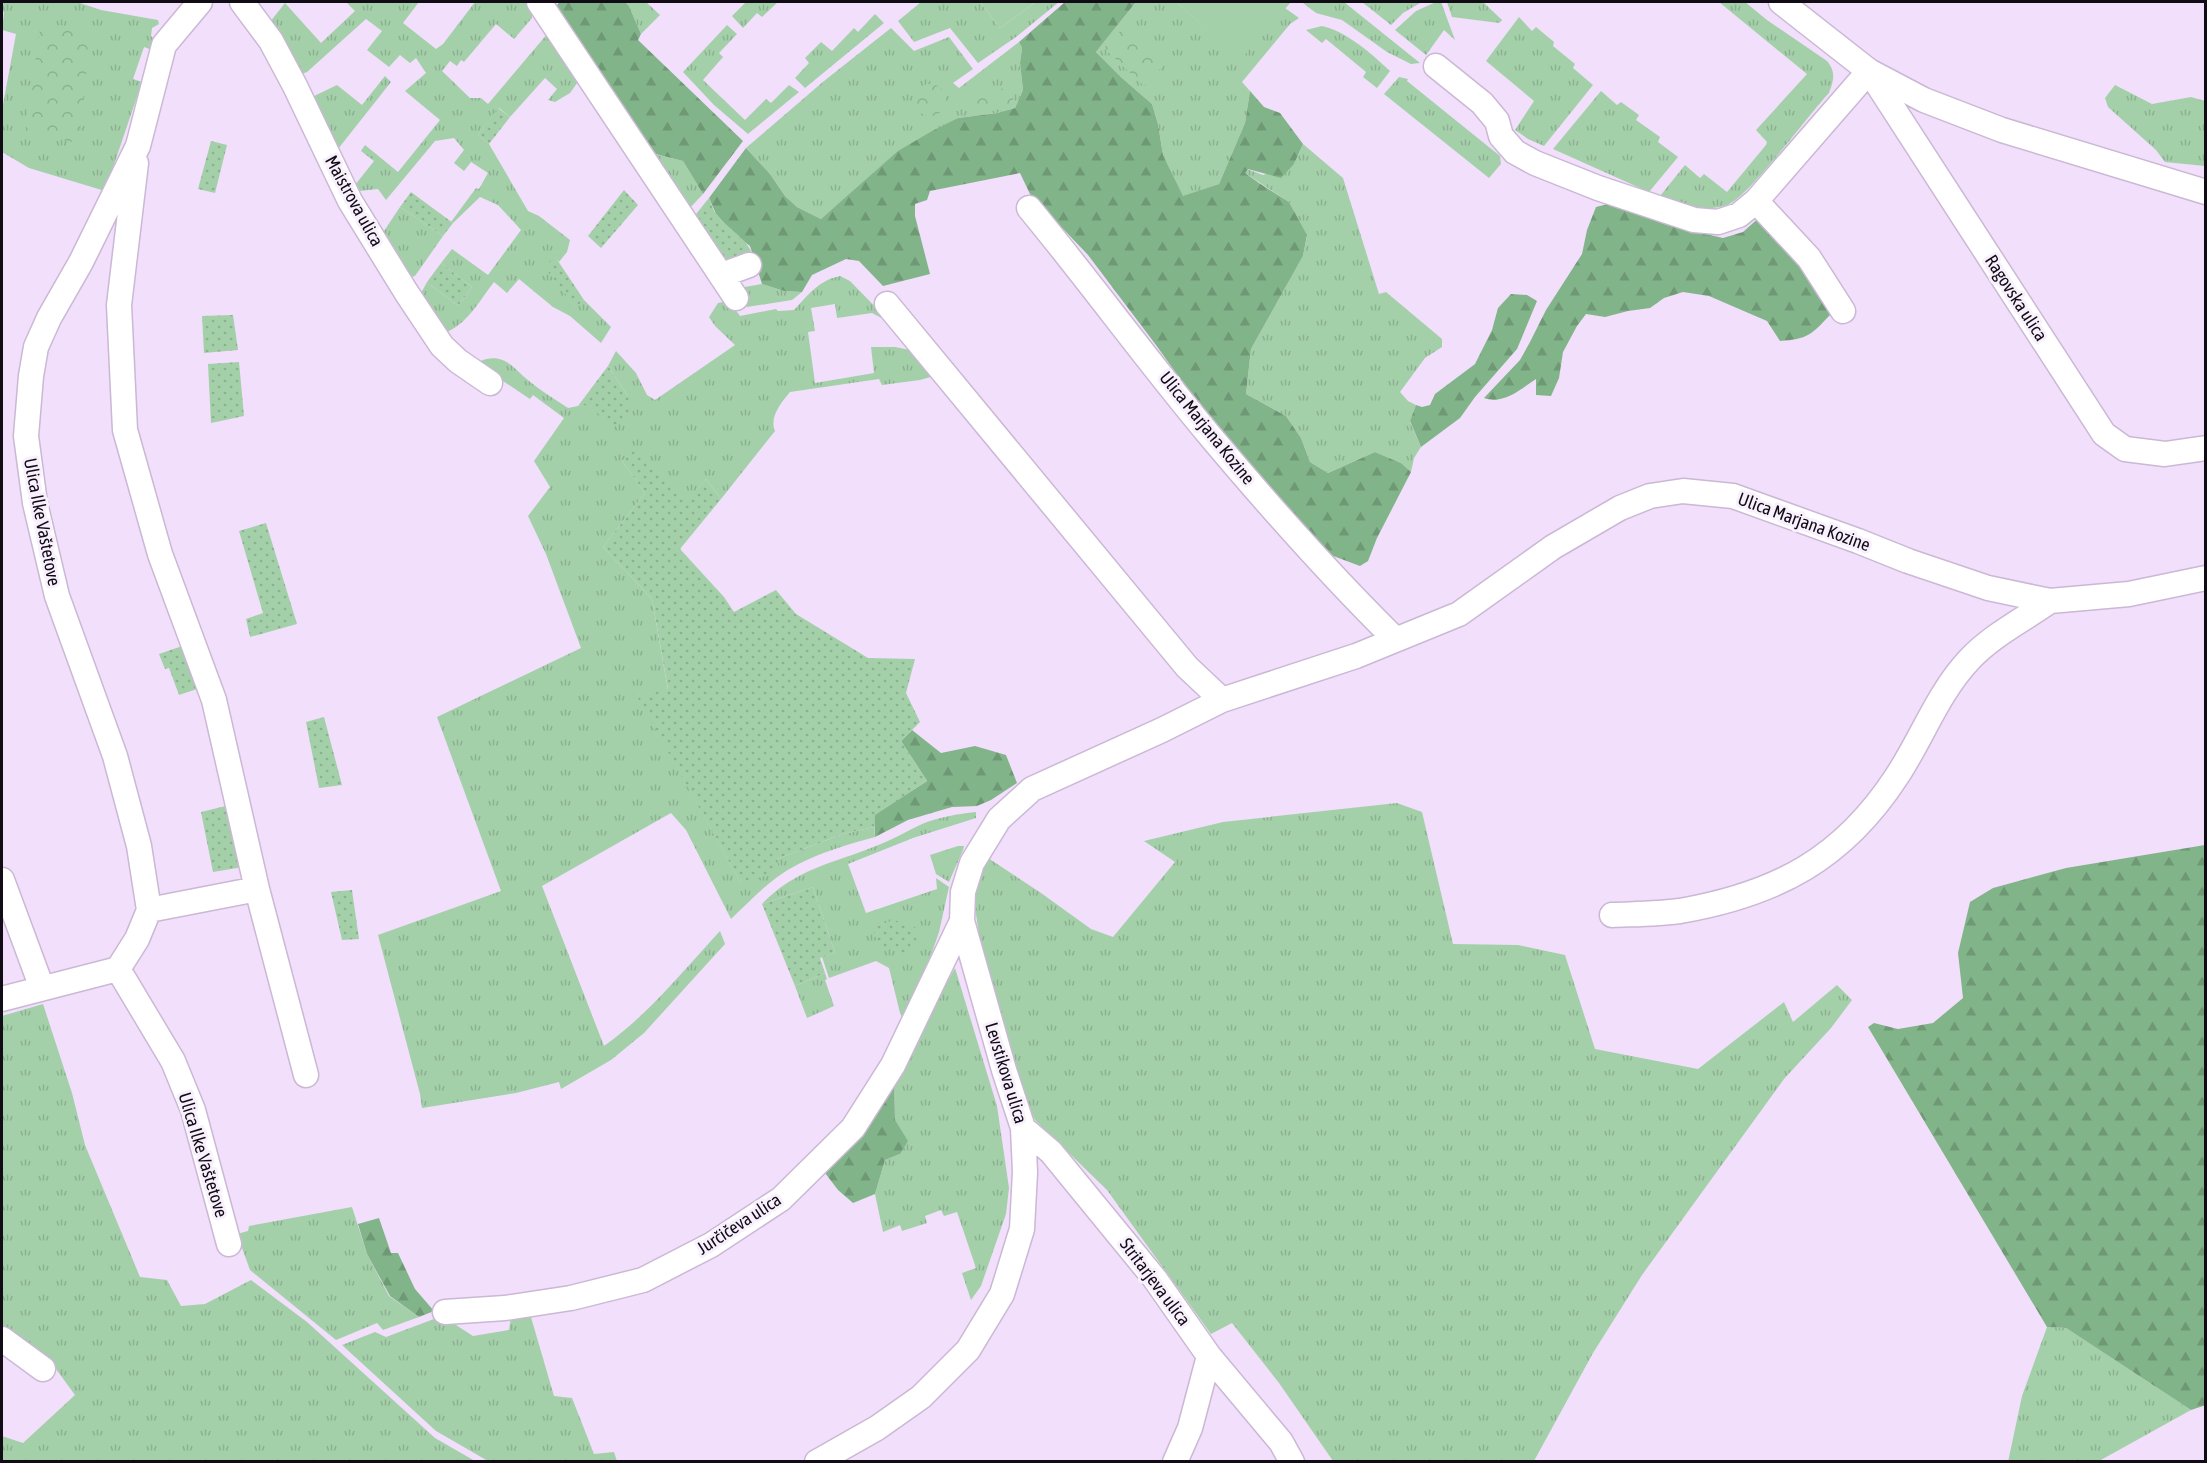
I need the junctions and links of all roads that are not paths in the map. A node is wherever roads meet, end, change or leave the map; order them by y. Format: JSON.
{"nodes":[{"id":1,"x":200,"y":2,"type":"edge"},
{"id":2,"x":242,"y":2,"type":"edge"},
{"id":3,"x":539,"y":2,"type":"edge"},
{"id":4,"x":1781,"y":2,"type":"edge"},
{"id":5,"x":1436,"y":66,"type":"dead end"},
{"id":6,"x":1869,"y":71,"type":"junction"},
{"id":7,"x":138,"y":146,"type":"junction"},
{"id":8,"x":2205,"y":192,"type":"edge"},
{"id":9,"x":1756,"y":201,"type":"junction"},
{"id":10,"x":1029,"y":208,"type":"dead end"},
{"id":11,"x":749,"y":265,"type":"dead end"},
{"id":12,"x":722,"y":275,"type":"junction"},
{"id":13,"x":736,"y":297,"type":"dead end"},
{"id":14,"x":887,"y":304,"type":"dead end"},
{"id":15,"x":1843,"y":311,"type":"dead end"},
{"id":16,"x":490,"y":383,"type":"dead end"},
{"id":17,"x":2205,"y":448,"type":"edge"},
{"id":18,"x":2205,"y":578,"type":"edge"},
{"id":19,"x":2050,"y":601,"type":"junction"},
{"id":20,"x":1395,"y":639,"type":"junction"},
{"id":21,"x":1222,"y":700,"type":"junction"},
{"id":22,"x":2,"y":880,"type":"edge"},
{"id":23,"x":257,"y":889,"type":"junction"},
{"id":24,"x":149,"y":910,"type":"junction"},
{"id":25,"x":1612,"y":915,"type":"dead end"},
{"id":26,"x":962,"y":921,"type":"junction"},
{"id":27,"x":118,"y":969,"type":"junction"},
{"id":28,"x":42,"y":988,"type":"junction"},
{"id":29,"x":2,"y":999,"type":"edge"},
{"id":30,"x":306,"y":1075,"type":"dead end"},
{"id":31,"x":1023,"y":1128,"type":"junction"},
{"id":32,"x":229,"y":1244,"type":"dead end"},
{"id":33,"x":445,"y":1312,"type":"dead end"},
{"id":34,"x":2,"y":1339,"type":"edge"},
{"id":35,"x":1209,"y":1356,"type":"junction"},
{"id":36,"x":43,"y":1369,"type":"dead end"},
{"id":37,"x":817,"y":1461,"type":"edge"},
{"id":38,"x":1175,"y":1461,"type":"edge"},
{"id":39,"x":1292,"y":1461,"type":"edge"}],
"edges":[{"from":1,"to":7,"type":"street","name":"Ulica Ilke Vaštetove"},
{"from":2,"to":16,"type":"street","name":"Maistrova ulica"},
{"from":3,"to":12,"type":"street"},
{"from":4,"to":6,"type":"street","name":"Ragovska ulica"},
{"from":5,"to":9,"type":"street"},
{"from":6,"to":8,"type":"street","name":"Ragovska ulica"},
{"from":6,"to":9,"type":"street"},
{"from":6,"to":17,"type":"street","name":"Ragovska ulica"},
{"from":7,"to":23,"type":"street","name":"Ulica Ilke Vaštetove"},
{"from":7,"to":24,"type":"street","name":"Ulica Ilke Vaštetove"},
{"from":9,"to":15,"type":"street"},
{"from":10,"to":20,"type":"street","name":"Ulica Marjana Kozine"},
{"from":11,"to":12,"type":"street"},
{"from":12,"to":13,"type":"street"},
{"from":14,"to":21,"type":"street"},
{"from":18,"to":19,"type":"street","name":"Ulica Marjana Kozine"},
{"from":19,"to":20,"type":"street","name":"Ulica Marjana Kozine"},
{"from":19,"to":25,"type":"street"},
{"from":20,"to":21,"type":"street","name":"Ulica Marjana Kozine"},
{"from":21,"to":26,"type":"street","name":"Ulica Marjana Kozine"},
{"from":22,"to":28,"type":"street"},
{"from":23,"to":24,"type":"street"},
{"from":23,"to":30,"type":"street","name":"Ulica Ilke Vaštetove"},
{"from":24,"to":27,"type":"street"},
{"from":26,"to":31,"type":"street","name":"Levstikova ulica"},
{"from":26,"to":33,"type":"street","name":"Jurčičeva ulica"},
{"from":27,"to":28,"type":"street"},
{"from":27,"to":32,"type":"street","name":"Ulica Ilke Vaštetove"},
{"from":28,"to":29,"type":"street"},
{"from":31,"to":35,"type":"street","name":"Stritarjeva ulica"},
{"from":31,"to":37,"type":"street","name":"Levstikova ulica"},
{"from":34,"to":36,"type":"street"},
{"from":35,"to":38,"type":"street"},
{"from":35,"to":39,"type":"street","name":"Stritarjeva ulica"}]}
